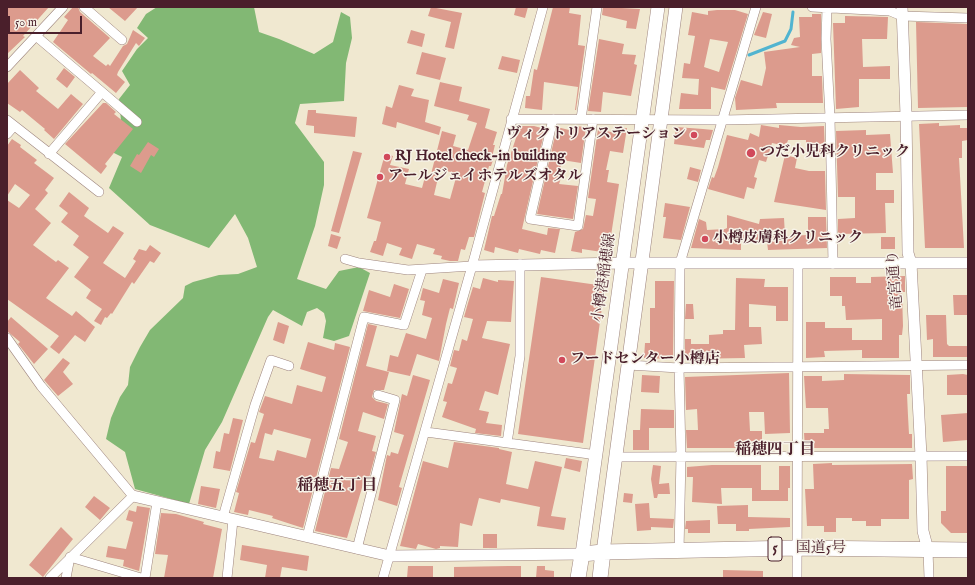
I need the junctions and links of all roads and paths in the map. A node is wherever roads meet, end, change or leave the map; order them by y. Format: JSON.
{"nodes":[{"id":1,"x":63,"y":7,"type":"edge"},
{"id":2,"x":84,"y":7,"type":"edge"},
{"id":3,"x":542,"y":7,"type":"edge"},
{"id":4,"x":597,"y":7,"type":"edge"},
{"id":5,"x":658,"y":7,"type":"edge"},
{"id":6,"x":676,"y":7,"type":"edge"},
{"id":7,"x":756,"y":7,"type":"edge"},
{"id":8,"x":812,"y":7,"type":"edge"},
{"id":9,"x":827,"y":8,"type":"edge"},
{"id":10,"x":902,"y":11,"type":"edge"},
{"id":11,"x":968,"y":18,"type":"edge"},
{"id":12,"x":36,"y":36,"type":"junction"},
{"id":13,"x":122,"y":40,"type":"dead end"},
{"id":14,"x":7,"y":67,"type":"edge"},
{"id":15,"x":102,"y":92,"type":"junction"},
{"id":16,"x":906,"y":115,"type":"junction"},
{"id":17,"x":968,"y":115,"type":"edge"},
{"id":18,"x":830,"y":117,"type":"junction"},
{"id":19,"x":553,"y":119,"type":"junction"},
{"id":20,"x":581,"y":119,"type":"junction"},
{"id":21,"x":593,"y":119,"type":"junction"},
{"id":22,"x":511,"y":120,"type":"junction"},
{"id":23,"x":643,"y":120,"type":"junction"},
{"id":24,"x":662,"y":120,"type":"junction"},
{"id":25,"x":723,"y":120,"type":"junction"},
{"id":26,"x":137,"y":122,"type":"dead end"},
{"id":27,"x":10,"y":123,"type":"edge"},
{"id":28,"x":7,"y":134,"type":"edge"},
{"id":29,"x":50,"y":154,"type":"junction"},
{"id":30,"x":99,"y":192,"type":"dead end"},
{"id":31,"x":345,"y":259,"type":"dead end"},
{"id":32,"x":968,"y":262,"type":"edge"},
{"id":33,"x":624,"y":263,"type":"junction"},
{"id":34,"x":641,"y":263,"type":"junction"},
{"id":35,"x":680,"y":263,"type":"junction"},
{"id":36,"x":911,"y":263,"type":"junction"},
{"id":37,"x":520,"y":264,"type":"junction"},
{"id":38,"x":798,"y":264,"type":"junction"},
{"id":39,"x":833,"y":264,"type":"junction"},
{"id":40,"x":472,"y":266,"type":"junction"},
{"id":41,"x":422,"y":270,"type":"junction"},
{"id":42,"x":7,"y":338,"type":"edge"},
{"id":43,"x":628,"y":365,"type":"junction"},
{"id":44,"x":917,"y":365,"type":"junction"},
{"id":45,"x":968,"y":365,"type":"edge"},
{"id":46,"x":289,"y":366,"type":"dead end"},
{"id":47,"x":798,"y":366,"type":"junction"},
{"id":48,"x":679,"y":368,"type":"junction"},
{"id":49,"x":378,"y":395,"type":"dead end"},
{"id":50,"x":426,"y":432,"type":"junction"},
{"id":51,"x":507,"y":443,"type":"junction"},
{"id":52,"x":597,"y":455,"type":"junction"},
{"id":53,"x":615,"y":456,"type":"junction"},
{"id":54,"x":681,"y":456,"type":"junction"},
{"id":55,"x":798,"y":456,"type":"junction"},
{"id":56,"x":921,"y":456,"type":"junction"},
{"id":57,"x":968,"y":456,"type":"edge"},
{"id":58,"x":134,"y":496,"type":"junction"},
{"id":59,"x":157,"y":502,"type":"junction"},
{"id":60,"x":228,"y":519,"type":"junction"},
{"id":61,"x":307,"y":537,"type":"junction"},
{"id":62,"x":798,"y":548,"type":"junction"},
{"id":63,"x":357,"y":549,"type":"junction"},
{"id":64,"x":928,"y":550,"type":"junction"},
{"id":65,"x":968,"y":550,"type":"edge"},
{"id":66,"x":603,"y":552,"type":"junction"},
{"id":67,"x":679,"y":552,"type":"junction"},
{"id":68,"x":582,"y":554,"type":"junction"},
{"id":69,"x":390,"y":556,"type":"junction"},
{"id":70,"x":70,"y":558,"type":"junction"},
{"id":71,"x":50,"y":578,"type":"edge"},
{"id":72,"x":66,"y":578,"type":"edge"},
{"id":73,"x":141,"y":578,"type":"edge"},
{"id":74,"x":145,"y":578,"type":"edge"},
{"id":75,"x":227,"y":578,"type":"edge"},
{"id":76,"x":384,"y":578,"type":"edge"},
{"id":77,"x":578,"y":578,"type":"edge"},
{"id":78,"x":600,"y":578,"type":"edge"},
{"id":79,"x":797,"y":578,"type":"edge"},
{"id":80,"x":928,"y":578,"type":"edge"}],
"edges":[{"from":1,"to":12,"type":"street"},
{"from":2,"to":13,"type":"street"},
{"from":3,"to":22,"type":"street"},
{"from":4,"to":20,"type":"street"},
{"from":5,"to":23,"type":"main road","name":"小樽港稲穂線"},
{"from":6,"to":24,"type":"main road"},
{"from":7,"to":25,"type":"street"},
{"from":8,"to":9,"type":"street"},
{"from":9,"to":10,"type":"street"},
{"from":9,"to":18,"type":"street"},
{"from":10,"to":11,"type":"street"},
{"from":10,"to":16,"type":"street","name":"竜宮通り"},
{"from":12,"to":14,"type":"street"},
{"from":12,"to":15,"type":"street"},
{"from":15,"to":26,"type":"street"},
{"from":15,"to":29,"type":"street"},
{"from":16,"to":17,"type":"street"},
{"from":16,"to":18,"type":"street"},
{"from":16,"to":36,"type":"street","name":"竜宮通り"},
{"from":18,"to":25,"type":"street"},
{"from":18,"to":39,"type":"street"},
{"from":19,"to":20,"type":"street"},
{"from":19,"to":21,"type":"street"},
{"from":19,"to":22,"type":"street"},
{"from":20,"to":21,"type":"street"},
{"from":21,"to":23,"type":"street"},
{"from":22,"to":40,"type":"street"},
{"from":23,"to":24,"type":"street"},
{"from":23,"to":33,"type":"main road","name":"小樽港稲穂線"},
{"from":24,"to":25,"type":"street"},
{"from":24,"to":34,"type":"main road"},
{"from":25,"to":35,"type":"street"},
{"from":27,"to":28,"type":"street"},
{"from":27,"to":29,"type":"street"},
{"from":29,"to":30,"type":"street"},
{"from":31,"to":41,"type":"street"},
{"from":32,"to":36,"type":"street"},
{"from":33,"to":34,"type":"street"},
{"from":33,"to":37,"type":"street"},
{"from":33,"to":52,"type":"main road","name":"小樽港稲穂線"},
{"from":34,"to":35,"type":"street"},
{"from":34,"to":43,"type":"main road"},
{"from":35,"to":38,"type":"street"},
{"from":35,"to":48,"type":"street"},
{"from":36,"to":39,"type":"street"},
{"from":36,"to":44,"type":"street","name":"竜宮通り"},
{"from":37,"to":40,"type":"street"},
{"from":37,"to":51,"type":"street"},
{"from":38,"to":39,"type":"street"},
{"from":38,"to":47,"type":"street"},
{"from":40,"to":41,"type":"street"},
{"from":40,"to":50,"type":"street"},
{"from":41,"to":61,"type":"street"},
{"from":42,"to":58,"type":"street"},
{"from":43,"to":48,"type":"street"},
{"from":43,"to":53,"type":"main road"},
{"from":44,"to":45,"type":"street"},
{"from":44,"to":47,"type":"street"},
{"from":44,"to":56,"type":"street","name":"竜宮通り"},
{"from":46,"to":60,"type":"street"},
{"from":47,"to":48,"type":"street"},
{"from":47,"to":55,"type":"street"},
{"from":48,"to":54,"type":"street"},
{"from":49,"to":63,"type":"street"},
{"from":50,"to":51,"type":"street"},
{"from":50,"to":69,"type":"street"},
{"from":51,"to":52,"type":"street"},
{"from":52,"to":68,"type":"main road","name":"小樽港稲穂線"},
{"from":53,"to":54,"type":"street"},
{"from":53,"to":66,"type":"main road"},
{"from":54,"to":55,"type":"street"},
{"from":54,"to":67,"type":"street"},
{"from":55,"to":56,"type":"street"},
{"from":55,"to":62,"type":"street"},
{"from":56,"to":57,"type":"street"},
{"from":56,"to":64,"type":"street","name":"竜宮通り"},
{"from":58,"to":59,"type":"street"},
{"from":58,"to":70,"type":"street"},
{"from":59,"to":60,"type":"street"},
{"from":59,"to":74,"type":"street"},
{"from":60,"to":61,"type":"street"},
{"from":60,"to":75,"type":"street"},
{"from":61,"to":63,"type":"street"},
{"from":62,"to":64,"type":"highway","name":"国道5号","number":"5"},
{"from":62,"to":67,"type":"highway","name":"国道5号","number":"5"},
{"from":62,"to":79,"type":"street"},
{"from":63,"to":69,"type":"street"},
{"from":64,"to":65,"type":"highway","name":"国道5号","number":"5"},
{"from":64,"to":80,"type":"street"},
{"from":66,"to":67,"type":"highway","name":"国道5号","number":"5"},
{"from":66,"to":68,"type":"highway","name":"国道5号","number":"5"},
{"from":66,"to":78,"type":"highway"},
{"from":68,"to":69,"type":"street"},
{"from":68,"to":77,"type":"highway"},
{"from":69,"to":76,"type":"street"},
{"from":70,"to":71,"type":"street"},
{"from":70,"to":72,"type":"street"},
{"from":70,"to":73,"type":"street"}]}
